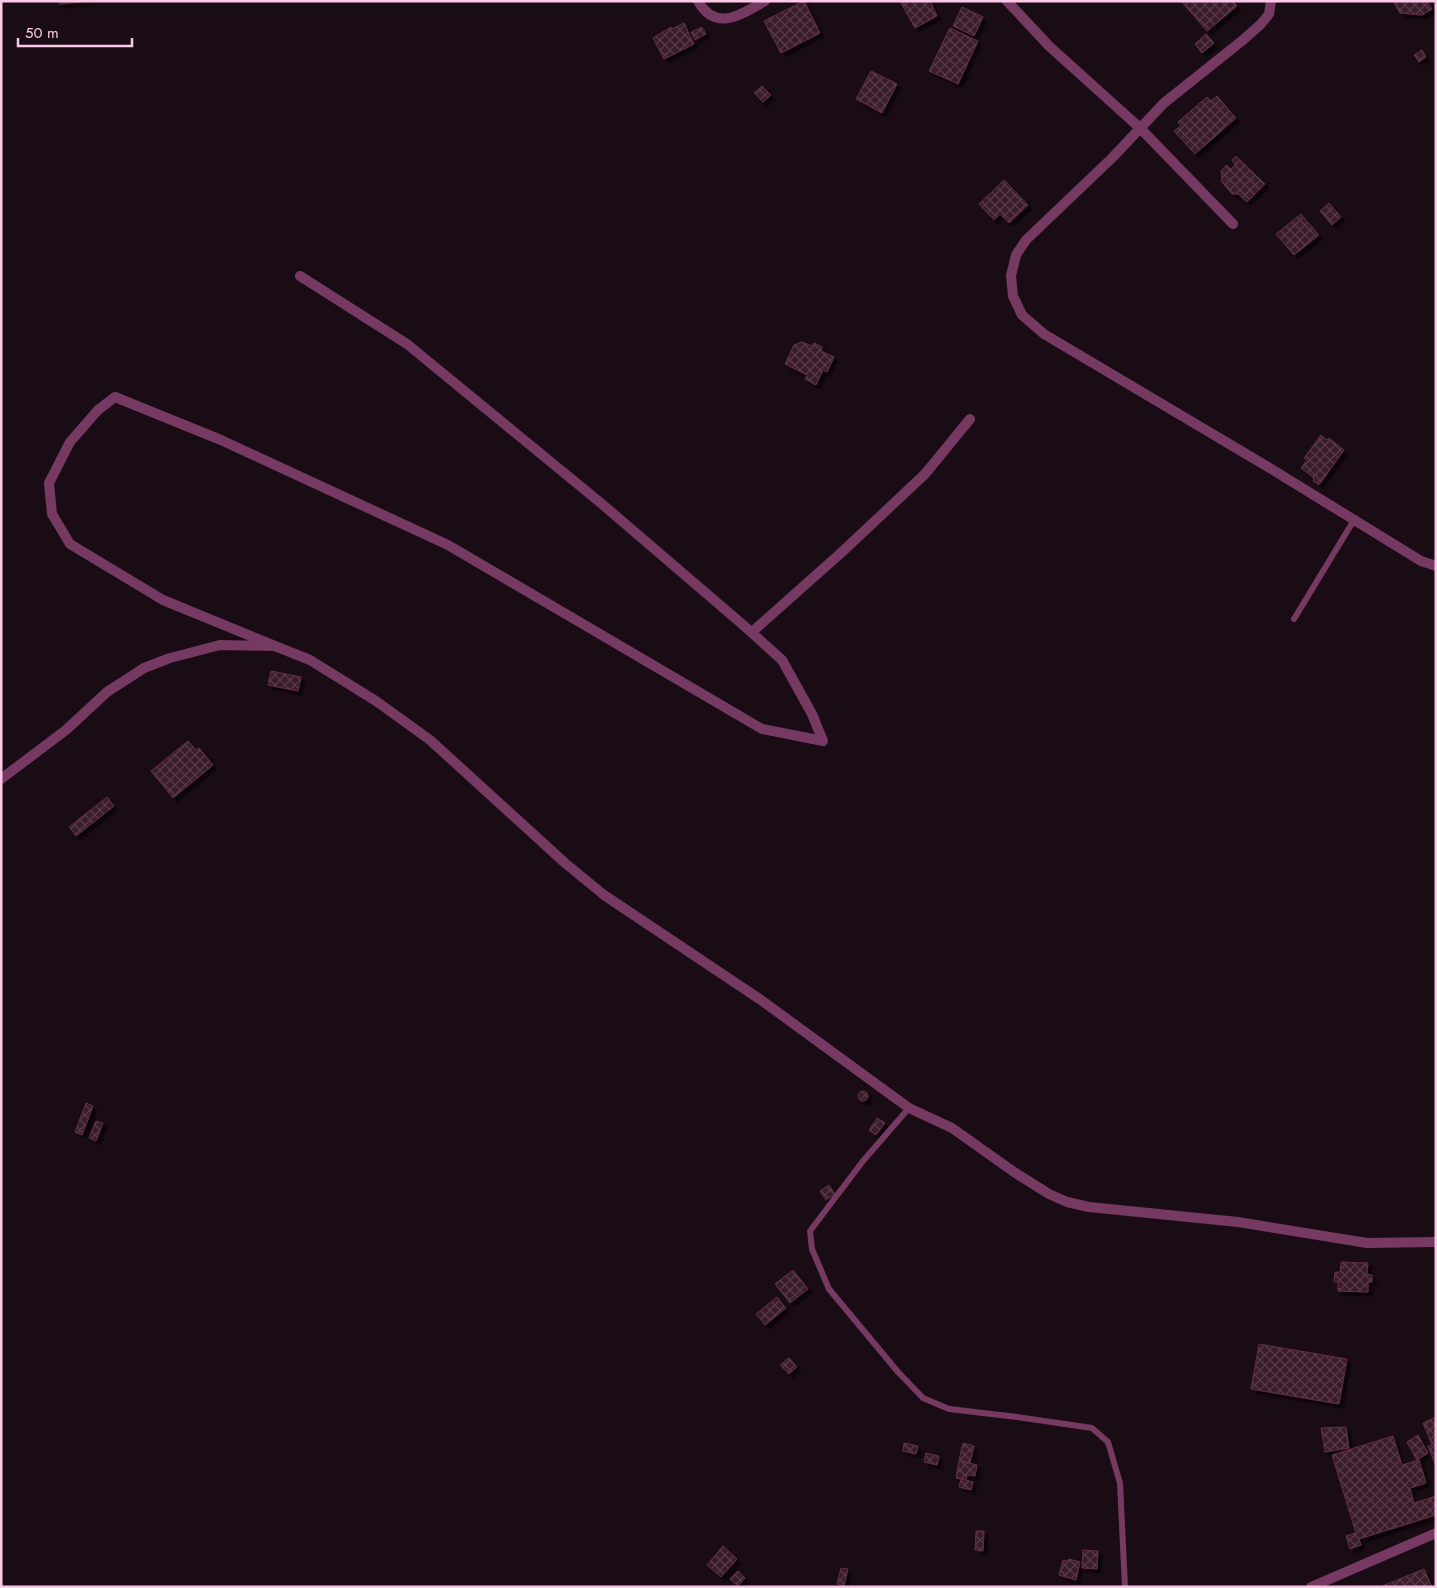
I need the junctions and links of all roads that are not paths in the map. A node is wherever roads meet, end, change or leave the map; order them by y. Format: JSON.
{"nodes":[{"id":1,"x":698,"y":1,"type":"edge"},
{"id":2,"x":765,"y":1,"type":"edge"},
{"id":3,"x":1006,"y":1,"type":"edge"},
{"id":4,"x":1271,"y":1,"type":"edge"},
{"id":5,"x":1140,"y":128,"type":"junction"},
{"id":6,"x":1234,"y":224,"type":"dead end"},
{"id":7,"x":300,"y":276,"type":"dead end"},
{"id":8,"x":970,"y":419,"type":"dead end"},
{"id":9,"x":1354,"y":520,"type":"junction"},
{"id":10,"x":1436,"y":566,"type":"edge"},
{"id":11,"x":1294,"y":619,"type":"dead end"},
{"id":12,"x":752,"y":632,"type":"junction"},
{"id":13,"x":276,"y":646,"type":"junction"},
{"id":14,"x":1,"y":779,"type":"edge"},
{"id":15,"x":909,"y":1108,"type":"junction"},
{"id":16,"x":1436,"y":1242,"type":"edge"},
{"id":17,"x":1436,"y":1533,"type":"edge"},
{"id":18,"x":1125,"y":1587,"type":"edge"},
{"id":19,"x":1311,"y":1587,"type":"edge"}],
"edges":[{"from":1,"to":2,"type":"street"},
{"from":3,"to":5,"type":"street"},
{"from":4,"to":5,"type":"street"},
{"from":5,"to":6,"type":"street"},
{"from":5,"to":9,"type":"street"},
{"from":7,"to":12,"type":"street"},
{"from":8,"to":12,"type":"street"},
{"from":9,"to":10,"type":"street"},
{"from":9,"to":11,"type":"lane"},
{"from":12,"to":13,"type":"street"},
{"from":13,"to":14,"type":"street"},
{"from":13,"to":15,"type":"street"},
{"from":15,"to":16,"type":"street"},
{"from":15,"to":18,"type":"lane"},
{"from":17,"to":19,"type":"street"}]}
